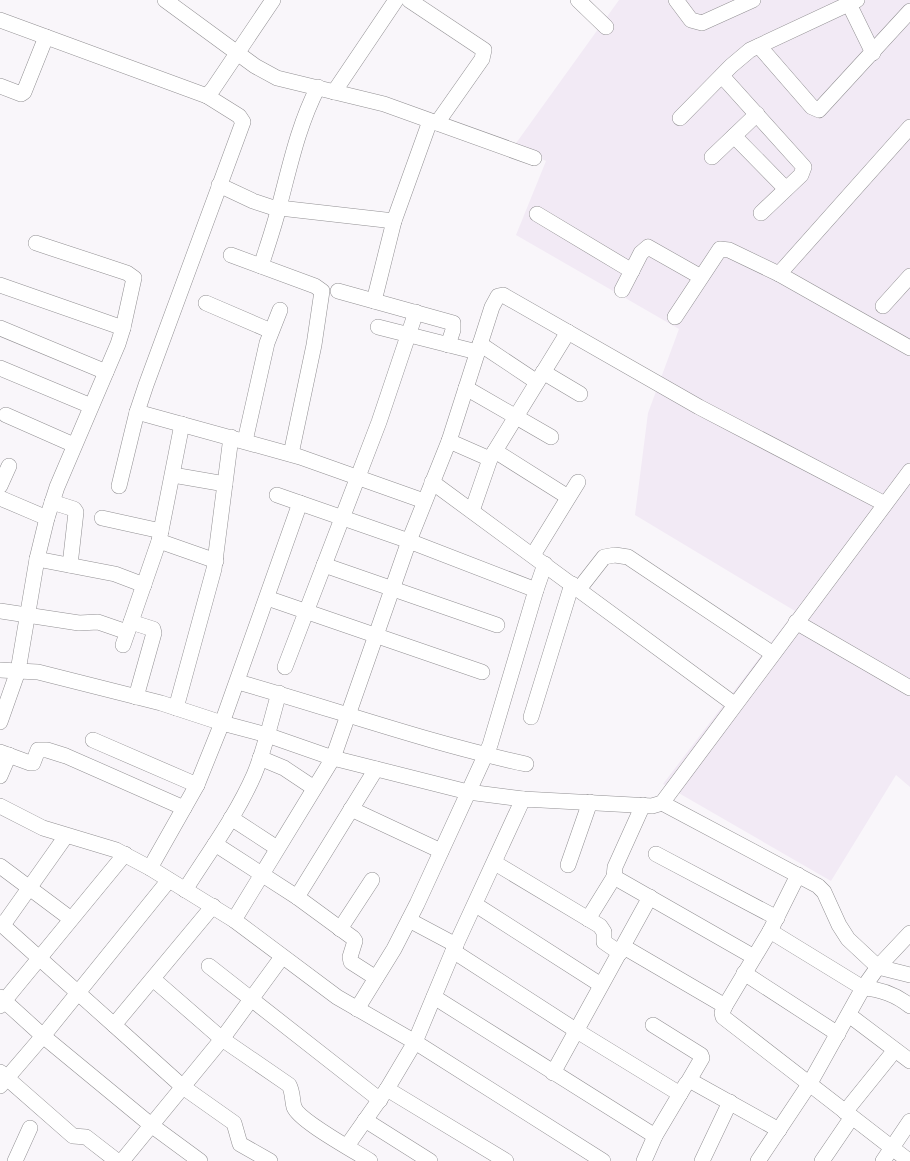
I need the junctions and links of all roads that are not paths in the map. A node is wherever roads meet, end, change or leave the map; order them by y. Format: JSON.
{"nodes":[{"id":1,"x":165,"y":0,"type":"edge"},
{"id":2,"x":273,"y":0,"type":"edge"},
{"id":3,"x":396,"y":0,"type":"edge"},
{"id":4,"x":409,"y":0,"type":"edge"},
{"id":5,"x":578,"y":0,"type":"edge"},
{"id":6,"x":676,"y":0,"type":"edge"},
{"id":7,"x":753,"y":0,"type":"edge"},
{"id":8,"x":853,"y":2,"type":"edge"},
{"id":9,"x":910,"y":11,"type":"edge"},
{"id":10,"x":0,"y":20,"type":"edge"},
{"id":11,"x":606,"y":27,"type":"dead end"},
{"id":12,"x":46,"y":38,"type":"junction"},
{"id":13,"x":758,"y":46,"type":"junction"},
{"id":14,"x":237,"y":52,"type":"junction"},
{"id":15,"x":873,"y":53,"type":"junction"},
{"id":16,"x":722,"y":76,"type":"junction"},
{"id":17,"x":0,"y":86,"type":"edge"},
{"id":18,"x":318,"y":88,"type":"junction"},
{"id":19,"x":334,"y":92,"type":"junction"},
{"id":20,"x":207,"y":96,"type":"junction"},
{"id":21,"x":757,"y":114,"type":"junction"},
{"id":22,"x":680,"y":118,"type":"dead end"},
{"id":23,"x":433,"y":122,"type":"junction"},
{"id":24,"x":910,"y":127,"type":"edge"},
{"id":25,"x":734,"y":136,"type":"junction"},
{"id":26,"x":712,"y":157,"type":"dead end"},
{"id":27,"x":534,"y":158,"type":"dead end"},
{"id":28,"x":219,"y":185,"type":"junction"},
{"id":29,"x":786,"y":189,"type":"junction"},
{"id":30,"x":279,"y":208,"type":"junction"},
{"id":31,"x":761,"y":213,"type":"dead end"},
{"id":32,"x":537,"y":214,"type":"dead end"},
{"id":33,"x":394,"y":221,"type":"junction"},
{"id":34,"x":36,"y":244,"type":"dead end"},
{"id":35,"x":231,"y":255,"type":"dead end"},
{"id":36,"x":261,"y":266,"type":"junction"},
{"id":37,"x":632,"y":270,"type":"junction"},
{"id":38,"x":780,"y":274,"type":"junction"},
{"id":39,"x":910,"y":276,"type":"edge"},
{"id":40,"x":701,"y":277,"type":"junction"},
{"id":41,"x":0,"y":285,"type":"edge"},
{"id":42,"x":622,"y":290,"type":"dead end"},
{"id":43,"x":338,"y":291,"type":"dead end"},
{"id":44,"x":374,"y":301,"type":"junction"},
{"id":45,"x":206,"y":303,"type":"dead end"},
{"id":46,"x":882,"y":306,"type":"dead end"},
{"id":47,"x":280,"y":310,"type":"dead end"},
{"id":48,"x":416,"y":312,"type":"junction"},
{"id":49,"x":675,"y":317,"type":"dead end"},
{"id":50,"x":378,"y":327,"type":"dead end"},
{"id":51,"x":0,"y":328,"type":"edge"},
{"id":52,"x":123,"y":328,"type":"junction"},
{"id":53,"x":271,"y":331,"type":"junction"},
{"id":54,"x":568,"y":332,"type":"junction"},
{"id":55,"x":409,"y":334,"type":"junction"},
{"id":56,"x":448,"y":345,"type":"junction"},
{"id":57,"x":479,"y":348,"type":"junction"},
{"id":58,"x":910,"y":348,"type":"edge"},
{"id":59,"x":0,"y":368,"type":"edge"},
{"id":60,"x":106,"y":372,"type":"junction"},
{"id":61,"x":540,"y":377,"type":"junction"},
{"id":62,"x":466,"y":388,"type":"junction"},
{"id":63,"x":580,"y":394,"type":"dead end"},
{"id":64,"x":91,"y":406,"type":"junction"},
{"id":65,"x":137,"y":412,"type":"junction"},
{"id":66,"x":6,"y":415,"type":"dead end"},
{"id":67,"x":516,"y":416,"type":"junction"},
{"id":68,"x":182,"y":424,"type":"junction"},
{"id":69,"x":551,"y":437,"type":"dead end"},
{"id":70,"x":238,"y":439,"type":"junction"},
{"id":71,"x":449,"y":441,"type":"junction"},
{"id":72,"x":74,"y":445,"type":"junction"},
{"id":73,"x":291,"y":454,"type":"junction"},
{"id":74,"x":492,"y":455,"type":"junction"},
{"id":75,"x":9,"y":466,"type":"dead end"},
{"id":76,"x":910,"y":471,"type":"edge"},
{"id":77,"x":173,"y":475,"type":"junction"},
{"id":78,"x":358,"y":477,"type":"junction"},
{"id":79,"x":432,"y":482,"type":"junction"},
{"id":80,"x":578,"y":482,"type":"dead end"},
{"id":81,"x":225,"y":484,"type":"junction"},
{"id":82,"x":0,"y":486,"type":"edge"},
{"id":83,"x":119,"y":486,"type":"dead end"},
{"id":84,"x":277,"y":494,"type":"dead end"},
{"id":85,"x":568,"y":497,"type":"junction"},
{"id":86,"x":0,"y":498,"type":"edge"},
{"id":87,"x":424,"y":501,"type":"junction"},
{"id":88,"x":52,"y":502,"type":"junction"},
{"id":89,"x":300,"y":502,"type":"junction"},
{"id":90,"x":885,"y":504,"type":"junction"},
{"id":91,"x":472,"y":511,"type":"junction"},
{"id":92,"x":342,"y":517,"type":"junction"},
{"id":93,"x":47,"y":518,"type":"junction"},
{"id":94,"x":102,"y":518,"type":"dead end"},
{"id":95,"x":160,"y":536,"type":"junction"},
{"id":96,"x":409,"y":541,"type":"junction"},
{"id":97,"x":533,"y":555,"type":"junction"},
{"id":98,"x":37,"y":559,"type":"junction"},
{"id":99,"x":216,"y":561,"type":"junction"},
{"id":100,"x":546,"y":564,"type":"junction"},
{"id":101,"x":70,"y":565,"type":"junction"},
{"id":102,"x":324,"y":565,"type":"junction"},
{"id":103,"x":144,"y":585,"type":"junction"},
{"id":104,"x":576,"y":587,"type":"junction"},
{"id":105,"x":392,"y":588,"type":"junction"},
{"id":106,"x":536,"y":590,"type":"junction"},
{"id":107,"x":267,"y":598,"type":"junction"},
{"id":108,"x":306,"y":611,"type":"junction"},
{"id":109,"x":0,"y":612,"type":"edge"},
{"id":110,"x":28,"y":615,"type":"junction"},
{"id":111,"x":796,"y":622,"type":"junction"},
{"id":112,"x":497,"y":625,"type":"dead end"},
{"id":113,"x":127,"y":633,"type":"junction"},
{"id":114,"x":376,"y":636,"type":"junction"},
{"id":115,"x":773,"y":654,"type":"junction"},
{"id":116,"x":285,"y":667,"type":"dead end"},
{"id":117,"x":0,"y":670,"type":"edge"},
{"id":118,"x":18,"y":671,"type":"junction"},
{"id":119,"x":482,"y":672,"type":"dead end"},
{"id":120,"x":238,"y":682,"type":"junction"},
{"id":121,"x":910,"y":688,"type":"edge"},
{"id":122,"x":279,"y":694,"type":"junction"},
{"id":123,"x":136,"y":697,"type":"junction"},
{"id":124,"x":734,"y":704,"type":"junction"},
{"id":125,"x":176,"y":708,"type":"junction"},
{"id":126,"x":347,"y":716,"type":"junction"},
{"id":127,"x":531,"y":718,"type":"dead end"},
{"id":128,"x":0,"y":722,"type":"edge"},
{"id":129,"x":222,"y":723,"type":"junction"},
{"id":130,"x":267,"y":735,"type":"junction"},
{"id":131,"x":93,"y":740,"type":"dead end"},
{"id":132,"x":4,"y":754,"type":"edge"},
{"id":133,"x":485,"y":756,"type":"junction"},
{"id":134,"x":260,"y":758,"type":"junction"},
{"id":135,"x":333,"y":758,"type":"junction"},
{"id":136,"x":526,"y":764,"type":"dead end"},
{"id":137,"x":376,"y":769,"type":"junction"},
{"id":138,"x":0,"y":776,"type":"edge"},
{"id":139,"x":197,"y":785,"type":"junction"},
{"id":140,"x":314,"y":788,"type":"junction"},
{"id":141,"x":468,"y":792,"type":"junction"},
{"id":142,"x":523,"y":799,"type":"junction"},
{"id":143,"x":590,"y":802,"type":"junction"},
{"id":144,"x":662,"y":803,"type":"junction"},
{"id":145,"x":643,"y":805,"type":"junction"},
{"id":146,"x":0,"y":806,"type":"edge"},
{"id":147,"x":184,"y":808,"type":"junction"},
{"id":148,"x":351,"y":809,"type":"junction"},
{"id":149,"x":231,"y":818,"type":"junction"},
{"id":150,"x":66,"y":836,"type":"junction"},
{"id":151,"x":215,"y":844,"type":"junction"},
{"id":152,"x":277,"y":848,"type":"junction"},
{"id":153,"x":441,"y":851,"type":"junction"},
{"id":154,"x":125,"y":854,"type":"junction"},
{"id":155,"x":656,"y":854,"type":"dead end"},
{"id":156,"x":495,"y":863,"type":"junction"},
{"id":157,"x":568,"y":865,"type":"dead end"},
{"id":158,"x":0,"y":866,"type":"edge"},
{"id":159,"x":150,"y":868,"type":"junction"},
{"id":160,"x":261,"y":875,"type":"junction"},
{"id":161,"x":798,"y":875,"type":"junction"},
{"id":162,"x":614,"y":877,"type":"junction"},
{"id":163,"x":169,"y":880,"type":"junction"},
{"id":164,"x":372,"y":880,"type":"dead end"},
{"id":165,"x":30,"y":887,"type":"junction"},
{"id":166,"x":185,"y":890,"type":"junction"},
{"id":167,"x":297,"y":897,"type":"junction"},
{"id":168,"x":650,"y":897,"type":"junction"},
{"id":169,"x":476,"y":905,"type":"junction"},
{"id":170,"x":213,"y":906,"type":"junction"},
{"id":171,"x":71,"y":919,"type":"junction"},
{"id":172,"x":588,"y":919,"type":"junction"},
{"id":173,"x":234,"y":920,"type":"junction"},
{"id":174,"x":409,"y":920,"type":"junction"},
{"id":175,"x":1,"y":924,"type":"edge"},
{"id":176,"x":773,"y":924,"type":"junction"},
{"id":177,"x":340,"y":929,"type":"junction"},
{"id":178,"x":910,"y":933,"type":"edge"},
{"id":179,"x":455,"y":948,"type":"junction"},
{"id":180,"x":622,"y":950,"type":"junction"},
{"id":181,"x":282,"y":957,"type":"junction"},
{"id":182,"x":754,"y":957,"type":"junction"},
{"id":183,"x":39,"y":958,"type":"junction"},
{"id":184,"x":209,"y":966,"type":"dead end"},
{"id":185,"x":878,"y":967,"type":"junction"},
{"id":186,"x":744,"y":973,"type":"junction"},
{"id":187,"x":910,"y":975,"type":"edge"},
{"id":188,"x":376,"y":978,"type":"junction"},
{"id":189,"x":152,"y":979,"type":"junction"},
{"id":190,"x":601,"y":985,"type":"junction"},
{"id":191,"x":863,"y":988,"type":"junction"},
{"id":192,"x":78,"y":994,"type":"junction"},
{"id":193,"x":434,"y":996,"type":"junction"},
{"id":194,"x":251,"y":999,"type":"junction"},
{"id":195,"x":1,"y":1001,"type":"edge"},
{"id":196,"x":725,"y":1006,"type":"junction"},
{"id":197,"x":910,"y":1006,"type":"edge"},
{"id":198,"x":357,"y":1009,"type":"junction"},
{"id":199,"x":849,"y":1015,"type":"junction"},
{"id":200,"x":114,"y":1025,"type":"junction"},
{"id":201,"x":653,"y":1025,"type":"dead end"},
{"id":202,"x":577,"y":1031,"type":"junction"},
{"id":203,"x":838,"y":1034,"type":"junction"},
{"id":204,"x":43,"y":1036,"type":"junction"},
{"id":205,"x":222,"y":1039,"type":"junction"},
{"id":206,"x":415,"y":1042,"type":"junction"},
{"id":207,"x":896,"y":1050,"type":"junction"},
{"id":208,"x":910,"y":1061,"type":"edge"},
{"id":209,"x":553,"y":1074,"type":"junction"},
{"id":210,"x":2,"y":1079,"type":"edge"},
{"id":211,"x":810,"y":1084,"type":"junction"},
{"id":212,"x":183,"y":1087,"type":"junction"},
{"id":213,"x":684,"y":1088,"type":"junction"},
{"id":214,"x":384,"y":1095,"type":"junction"},
{"id":215,"x":730,"y":1102,"type":"junction"},
{"id":216,"x":848,"y":1114,"type":"junction"},
{"id":217,"x":365,"y":1120,"type":"junction"},
{"id":218,"x":910,"y":1122,"type":"edge"},
{"id":219,"x":151,"y":1125,"type":"junction"},
{"id":220,"x":30,"y":1128,"type":"dead end"},
{"id":221,"x":780,"y":1130,"type":"junction"},
{"id":222,"x":655,"y":1136,"type":"junction"},
{"id":223,"x":347,"y":1146,"type":"junction"},
{"id":224,"x":892,"y":1148,"type":"junction"},
{"id":225,"x":15,"y":1161,"type":"edge"},
{"id":226,"x":117,"y":1161,"type":"edge"},
{"id":227,"x":122,"y":1161,"type":"edge"},
{"id":228,"x":200,"y":1161,"type":"edge"},
{"id":229,"x":270,"y":1161,"type":"edge"},
{"id":230,"x":370,"y":1161,"type":"edge"},
{"id":231,"x":430,"y":1161,"type":"edge"},
{"id":232,"x":506,"y":1161,"type":"edge"},
{"id":233,"x":603,"y":1161,"type":"edge"},
{"id":234,"x":644,"y":1161,"type":"edge"},
{"id":235,"x":702,"y":1161,"type":"edge"},
{"id":236,"x":758,"y":1161,"type":"edge"},
{"id":237,"x":822,"y":1161,"type":"edge"},
{"id":238,"x":882,"y":1161,"type":"edge"},
{"id":239,"x":908,"y":1161,"type":"edge"}],
"edges":[{"from":1,"to":14,"type":"street"},
{"from":2,"to":14,"type":"street"},
{"from":3,"to":19,"type":"street"},
{"from":4,"to":23,"type":"street"},
{"from":5,"to":11,"type":"street"},
{"from":6,"to":7,"type":"street"},
{"from":8,"to":13,"type":"street"},
{"from":8,"to":15,"type":"street"},
{"from":9,"to":15,"type":"street"},
{"from":10,"to":12,"type":"street"},
{"from":12,"to":17,"type":"street"},
{"from":12,"to":20,"type":"street"},
{"from":13,"to":15,"type":"street"},
{"from":13,"to":16,"type":"street"},
{"from":14,"to":18,"type":"street"},
{"from":14,"to":20,"type":"street"},
{"from":16,"to":21,"type":"street"},
{"from":16,"to":22,"type":"street"},
{"from":18,"to":19,"type":"street"},
{"from":18,"to":30,"type":"street"},
{"from":19,"to":23,"type":"street"},
{"from":20,"to":28,"type":"street"},
{"from":21,"to":25,"type":"street"},
{"from":21,"to":29,"type":"street"},
{"from":23,"to":27,"type":"street"},
{"from":23,"to":33,"type":"street"},
{"from":24,"to":38,"type":"street"},
{"from":25,"to":26,"type":"street"},
{"from":25,"to":29,"type":"street"},
{"from":28,"to":30,"type":"street"},
{"from":28,"to":65,"type":"street"},
{"from":29,"to":31,"type":"street"},
{"from":30,"to":33,"type":"street"},
{"from":30,"to":36,"type":"street"},
{"from":32,"to":37,"type":"street"},
{"from":33,"to":44,"type":"street"},
{"from":34,"to":52,"type":"street"},
{"from":35,"to":36,"type":"street"},
{"from":36,"to":73,"type":"street"},
{"from":37,"to":40,"type":"street"},
{"from":37,"to":42,"type":"street"},
{"from":38,"to":40,"type":"street"},
{"from":38,"to":58,"type":"street"},
{"from":39,"to":46,"type":"street"},
{"from":40,"to":49,"type":"street"},
{"from":41,"to":52,"type":"street"},
{"from":43,"to":44,"type":"street"},
{"from":44,"to":48,"type":"street"},
{"from":45,"to":53,"type":"street"},
{"from":47,"to":53,"type":"street"},
{"from":48,"to":55,"type":"street"},
{"from":48,"to":56,"type":"street"},
{"from":50,"to":55,"type":"street"},
{"from":51,"to":60,"type":"street"},
{"from":52,"to":60,"type":"street"},
{"from":53,"to":70,"type":"street"},
{"from":54,"to":57,"type":"street"},
{"from":54,"to":61,"type":"street"},
{"from":54,"to":90,"type":"street"},
{"from":55,"to":56,"type":"street"},
{"from":55,"to":78,"type":"street"},
{"from":56,"to":57,"type":"street"},
{"from":57,"to":61,"type":"street"},
{"from":57,"to":62,"type":"street"},
{"from":59,"to":64,"type":"street"},
{"from":60,"to":64,"type":"street"},
{"from":61,"to":63,"type":"street"},
{"from":61,"to":67,"type":"street"},
{"from":62,"to":67,"type":"street"},
{"from":62,"to":71,"type":"street"},
{"from":64,"to":72,"type":"street"},
{"from":65,"to":68,"type":"street"},
{"from":65,"to":83,"type":"street"},
{"from":66,"to":72,"type":"street"},
{"from":67,"to":69,"type":"street"},
{"from":67,"to":74,"type":"street"},
{"from":68,"to":70,"type":"street"},
{"from":68,"to":77,"type":"street"},
{"from":70,"to":73,"type":"street"},
{"from":70,"to":81,"type":"street"},
{"from":71,"to":74,"type":"street"},
{"from":71,"to":79,"type":"street"},
{"from":72,"to":88,"type":"street"},
{"from":73,"to":78,"type":"street"},
{"from":74,"to":85,"type":"street"},
{"from":74,"to":91,"type":"street"},
{"from":75,"to":82,"type":"street"},
{"from":76,"to":90,"type":"street"},
{"from":77,"to":81,"type":"street"},
{"from":77,"to":95,"type":"street"},
{"from":78,"to":87,"type":"street"},
{"from":78,"to":92,"type":"street"},
{"from":79,"to":87,"type":"street"},
{"from":79,"to":91,"type":"street"},
{"from":80,"to":85,"type":"street"},
{"from":81,"to":99,"type":"street"},
{"from":84,"to":89,"type":"street"},
{"from":85,"to":97,"type":"street"},
{"from":86,"to":93,"type":"street"},
{"from":87,"to":96,"type":"street"},
{"from":88,"to":93,"type":"street"},
{"from":88,"to":101,"type":"street"},
{"from":89,"to":92,"type":"street"},
{"from":89,"to":107,"type":"street"},
{"from":90,"to":111,"type":"street"},
{"from":91,"to":97,"type":"street"},
{"from":92,"to":96,"type":"street"},
{"from":92,"to":102,"type":"street"},
{"from":93,"to":98,"type":"street"},
{"from":94,"to":95,"type":"street"},
{"from":95,"to":99,"type":"street"},
{"from":95,"to":103,"type":"street"},
{"from":96,"to":105,"type":"street"},
{"from":96,"to":106,"type":"street"},
{"from":97,"to":100,"type":"street"},
{"from":98,"to":101,"type":"street"},
{"from":98,"to":110,"type":"street"},
{"from":99,"to":125,"type":"street"},
{"from":100,"to":104,"type":"street"},
{"from":100,"to":106,"type":"street"},
{"from":101,"to":103,"type":"street"},
{"from":102,"to":105,"type":"street"},
{"from":102,"to":108,"type":"street"},
{"from":103,"to":113,"type":"street"},
{"from":104,"to":115,"type":"street"},
{"from":104,"to":124,"type":"street"},
{"from":104,"to":127,"type":"street"},
{"from":105,"to":112,"type":"street"},
{"from":105,"to":114,"type":"street"},
{"from":106,"to":133,"type":"street"},
{"from":107,"to":108,"type":"street"},
{"from":107,"to":120,"type":"street"},
{"from":108,"to":114,"type":"street"},
{"from":108,"to":116,"type":"street"},
{"from":109,"to":110,"type":"street"},
{"from":110,"to":113,"type":"street"},
{"from":110,"to":118,"type":"street"},
{"from":111,"to":115,"type":"street"},
{"from":111,"to":121,"type":"street"},
{"from":113,"to":123,"type":"street"},
{"from":114,"to":119,"type":"street"},
{"from":114,"to":126,"type":"street"},
{"from":115,"to":124,"type":"street"},
{"from":117,"to":118,"type":"street"},
{"from":118,"to":123,"type":"street"},
{"from":118,"to":128,"type":"street"},
{"from":120,"to":122,"type":"street"},
{"from":120,"to":129,"type":"street"},
{"from":122,"to":126,"type":"street"},
{"from":122,"to":130,"type":"street"},
{"from":123,"to":125,"type":"street"},
{"from":124,"to":144,"type":"street"},
{"from":125,"to":129,"type":"street"},
{"from":126,"to":133,"type":"street"},
{"from":126,"to":135,"type":"street"},
{"from":129,"to":130,"type":"street"},
{"from":129,"to":139,"type":"street"},
{"from":130,"to":134,"type":"street"},
{"from":130,"to":135,"type":"street"},
{"from":131,"to":139,"type":"street"},
{"from":132,"to":138,"type":"street"},
{"from":132,"to":147,"type":"street"},
{"from":133,"to":136,"type":"street"},
{"from":133,"to":141,"type":"street"},
{"from":134,"to":140,"type":"street"},
{"from":134,"to":149,"type":"street"},
{"from":135,"to":137,"type":"street"},
{"from":135,"to":140,"type":"street"},
{"from":137,"to":141,"type":"street"},
{"from":137,"to":148,"type":"street"},
{"from":139,"to":147,"type":"street"},
{"from":140,"to":152,"type":"street"},
{"from":141,"to":142,"type":"street"},
{"from":141,"to":153,"type":"street"},
{"from":142,"to":143,"type":"street"},
{"from":142,"to":156,"type":"street"},
{"from":143,"to":145,"type":"street"},
{"from":143,"to":157,"type":"street"},
{"from":144,"to":145,"type":"street"},
{"from":144,"to":161,"type":"street"},
{"from":145,"to":162,"type":"street"},
{"from":146,"to":150,"type":"street"},
{"from":147,"to":159,"type":"street"},
{"from":148,"to":153,"type":"street"},
{"from":148,"to":167,"type":"street"},
{"from":149,"to":151,"type":"street"},
{"from":149,"to":152,"type":"street"},
{"from":150,"to":154,"type":"street"},
{"from":150,"to":165,"type":"street"},
{"from":151,"to":160,"type":"street"},
{"from":151,"to":166,"type":"street"},
{"from":152,"to":160,"type":"street"},
{"from":153,"to":174,"type":"street"},
{"from":154,"to":159,"type":"street"},
{"from":154,"to":171,"type":"street"},
{"from":155,"to":176,"type":"street"},
{"from":156,"to":169,"type":"street"},
{"from":156,"to":172,"type":"street"},
{"from":158,"to":165,"type":"street"},
{"from":159,"to":163,"type":"street"},
{"from":160,"to":167,"type":"street"},
{"from":160,"to":173,"type":"street"},
{"from":161,"to":176,"type":"street"},
{"from":161,"to":185,"type":"street"},
{"from":162,"to":168,"type":"street"},
{"from":162,"to":172,"type":"street"},
{"from":163,"to":166,"type":"street"},
{"from":163,"to":192,"type":"street"},
{"from":164,"to":177,"type":"street"},
{"from":165,"to":171,"type":"street"},
{"from":165,"to":175,"type":"street"},
{"from":166,"to":170,"type":"street"},
{"from":167,"to":177,"type":"street"},
{"from":168,"to":180,"type":"street"},
{"from":168,"to":182,"type":"street"},
{"from":169,"to":179,"type":"street"},
{"from":169,"to":190,"type":"street"},
{"from":170,"to":173,"type":"street"},
{"from":170,"to":189,"type":"street"},
{"from":171,"to":183,"type":"street"},
{"from":172,"to":180,"type":"street"},
{"from":173,"to":181,"type":"street"},
{"from":174,"to":179,"type":"street"},
{"from":174,"to":188,"type":"street"},
{"from":175,"to":183,"type":"street"},
{"from":176,"to":182,"type":"street"},
{"from":176,"to":191,"type":"street"},
{"from":177,"to":188,"type":"street"},
{"from":178,"to":185,"type":"street"},
{"from":179,"to":193,"type":"street"},
{"from":179,"to":202,"type":"street"},
{"from":180,"to":190,"type":"street"},
{"from":180,"to":196,"type":"street"},
{"from":181,"to":194,"type":"street"},
{"from":181,"to":198,"type":"street"},
{"from":182,"to":186,"type":"street"},
{"from":183,"to":192,"type":"street"},
{"from":183,"to":195,"type":"street"},
{"from":184,"to":194,"type":"street"},
{"from":185,"to":187,"type":"street"},
{"from":185,"to":191,"type":"street"},
{"from":186,"to":196,"type":"street"},
{"from":186,"to":203,"type":"street"},
{"from":188,"to":198,"type":"street"},
{"from":189,"to":200,"type":"street"},
{"from":189,"to":205,"type":"street"},
{"from":190,"to":202,"type":"street"},
{"from":191,"to":197,"type":"street"},
{"from":191,"to":199,"type":"street"},
{"from":192,"to":200,"type":"street"},
{"from":192,"to":204,"type":"street"},
{"from":193,"to":206,"type":"street"},
{"from":193,"to":209,"type":"street"},
{"from":194,"to":205,"type":"street"},
{"from":194,"to":214,"type":"street"},
{"from":195,"to":204,"type":"street"},
{"from":196,"to":211,"type":"street"},
{"from":198,"to":206,"type":"street"},
{"from":199,"to":203,"type":"street"},
{"from":199,"to":207,"type":"street"},
{"from":200,"to":212,"type":"street"},
{"from":201,"to":213,"type":"street"},
{"from":202,"to":209,"type":"street"},
{"from":202,"to":213,"type":"street"},
{"from":203,"to":211,"type":"street"},
{"from":204,"to":210,"type":"street"},
{"from":204,"to":219,"type":"street"},
{"from":205,"to":212,"type":"street"},
{"from":205,"to":223,"type":"street"},
{"from":206,"to":214,"type":"street"},
{"from":206,"to":233,"type":"street"},
{"from":207,"to":208,"type":"street"},
{"from":207,"to":216,"type":"street"},
{"from":209,"to":222,"type":"street"},
{"from":210,"to":226,"type":"street"},
{"from":211,"to":216,"type":"street"},
{"from":211,"to":221,"type":"street"},
{"from":212,"to":219,"type":"street"},
{"from":212,"to":229,"type":"street"},
{"from":213,"to":215,"type":"street"},
{"from":213,"to":222,"type":"street"},
{"from":214,"to":217,"type":"street"},
{"from":214,"to":232,"type":"street"},
{"from":215,"to":221,"type":"street"},
{"from":215,"to":235,"type":"street"},
{"from":216,"to":224,"type":"street"},
{"from":216,"to":237,"type":"street"},
{"from":217,"to":223,"type":"street"},
{"from":217,"to":231,"type":"street"},
{"from":218,"to":224,"type":"street"},
{"from":219,"to":227,"type":"street"},
{"from":219,"to":228,"type":"street"},
{"from":220,"to":225,"type":"street"},
{"from":221,"to":236,"type":"street"},
{"from":222,"to":234,"type":"street"},
{"from":223,"to":230,"type":"street"},
{"from":224,"to":238,"type":"street"},
{"from":224,"to":239,"type":"street"}]}
